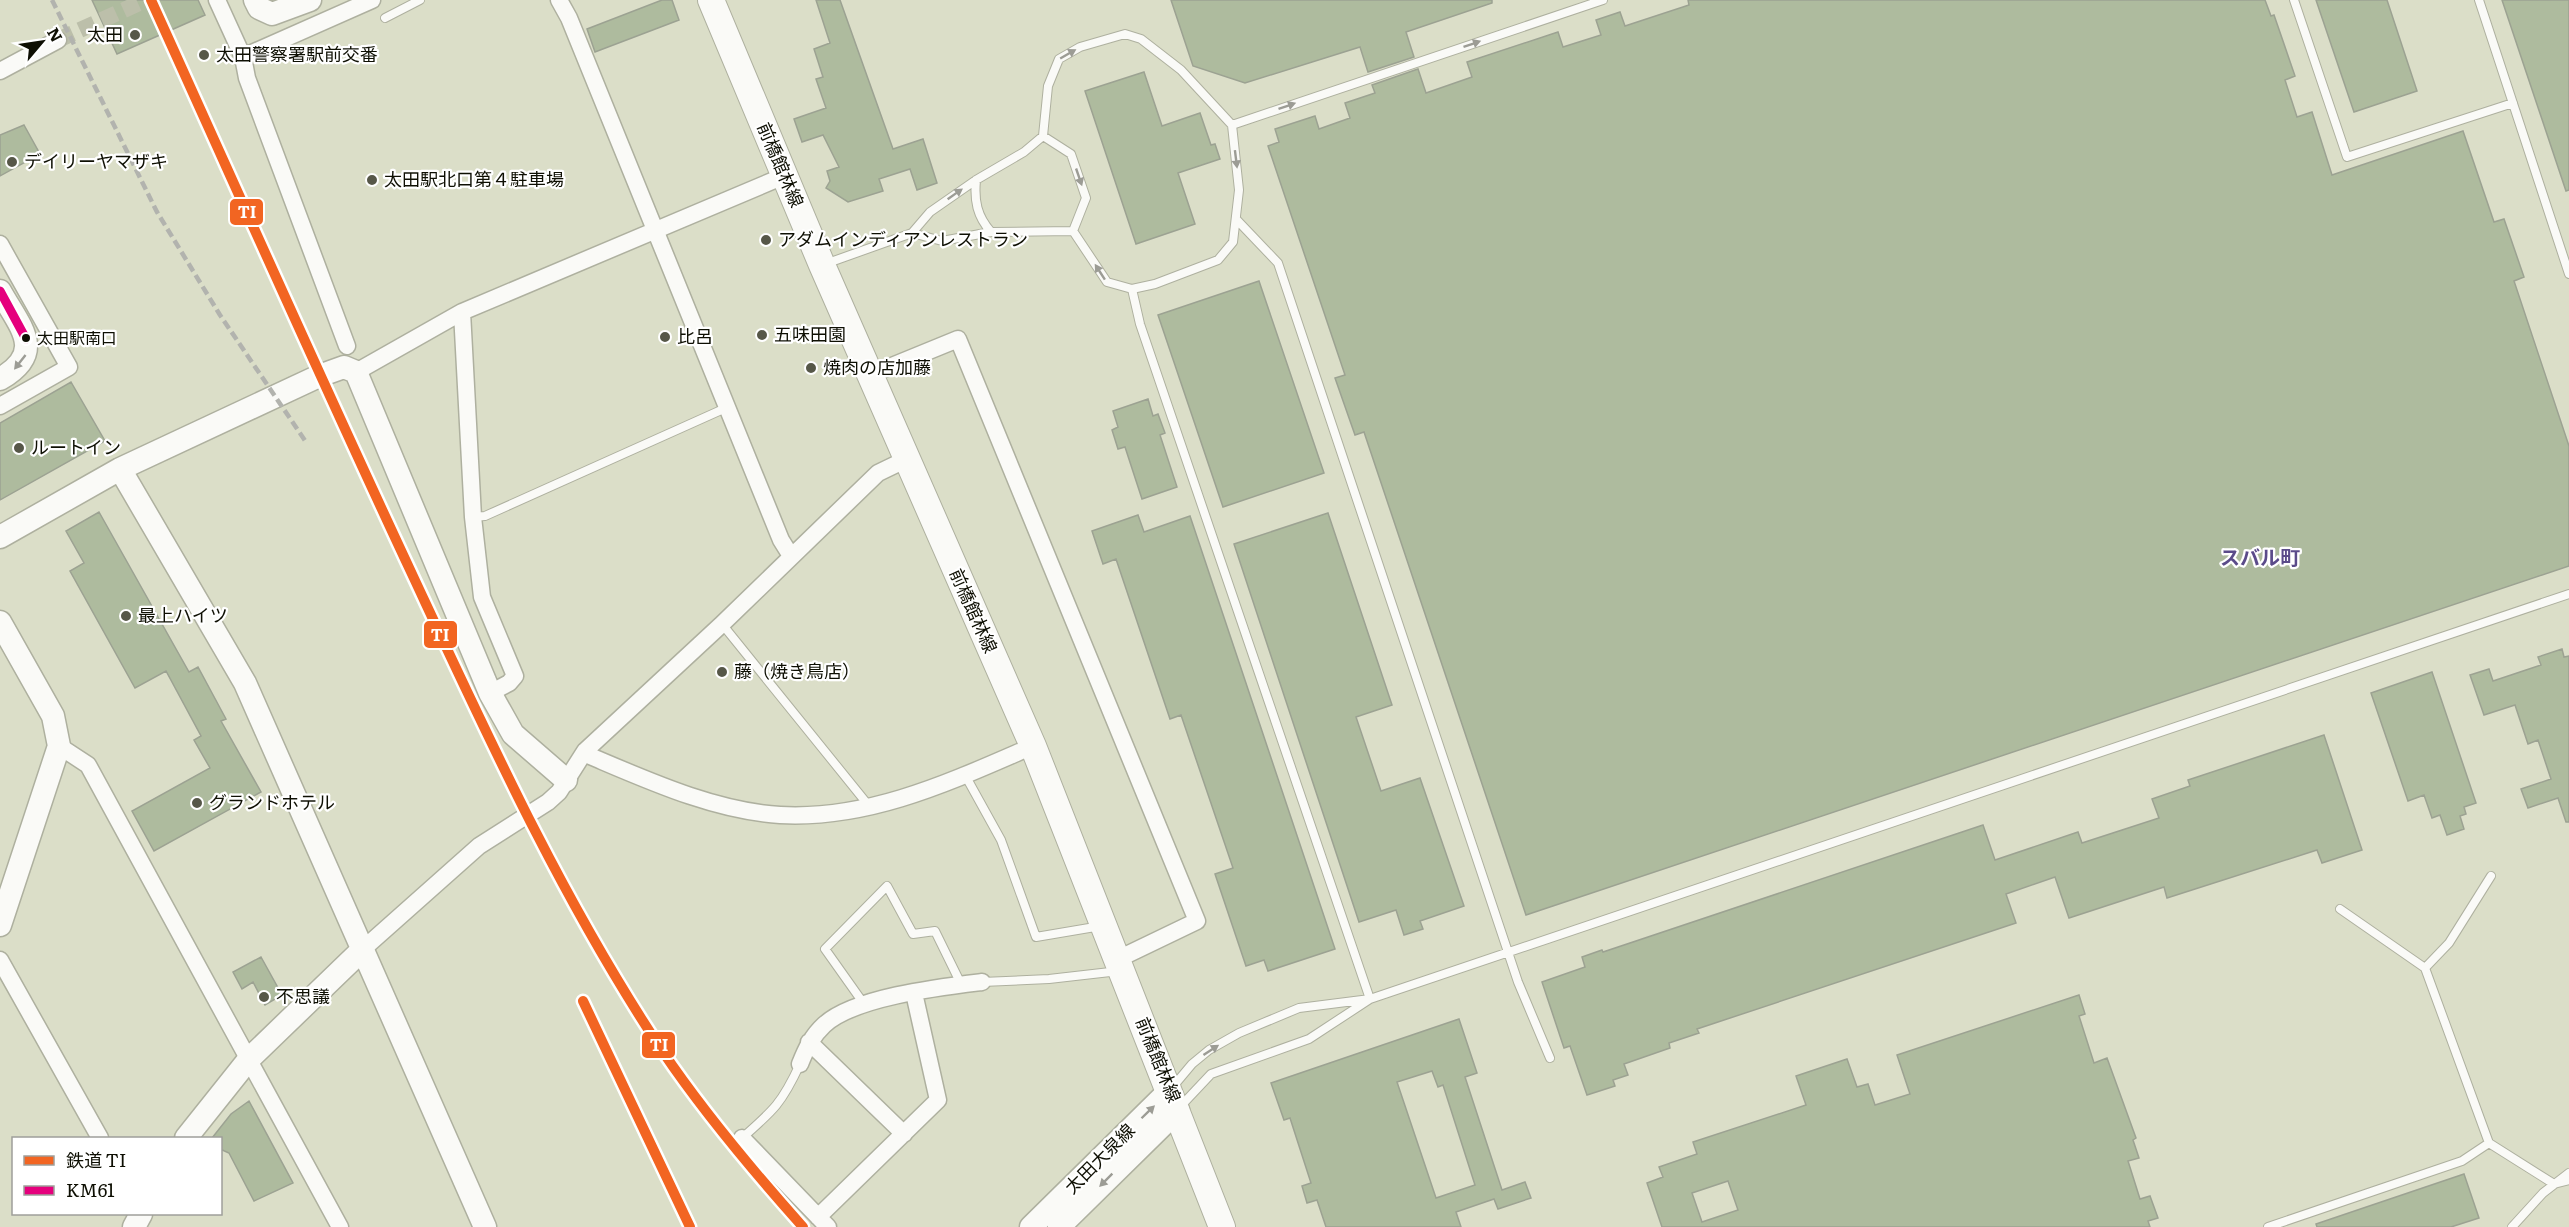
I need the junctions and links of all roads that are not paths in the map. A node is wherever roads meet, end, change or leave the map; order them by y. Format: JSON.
{"nodes":[{"id":1,"x":217,"y":0,"type":"edge"},
{"id":2,"x":255,"y":0,"type":"edge"},
{"id":3,"x":310,"y":0,"type":"edge"},
{"id":4,"x":372,"y":0,"type":"edge"},
{"id":5,"x":420,"y":0,"type":"edge"},
{"id":6,"x":559,"y":0,"type":"edge"},
{"id":7,"x":711,"y":0,"type":"edge"},
{"id":8,"x":1603,"y":0,"type":"edge"},
{"id":9,"x":2294,"y":0,"type":"edge"},
{"id":10,"x":2479,"y":0,"type":"edge"},
{"id":11,"x":384,"y":18,"type":"dead end"},
{"id":12,"x":58,"y":40,"type":"tunnel mouth"},
{"id":13,"x":243,"y":57,"type":"junction"},
{"id":14,"x":0,"y":71,"type":"edge"},
{"id":15,"x":2513,"y":103,"type":"junction"},
{"id":16,"x":1232,"y":125,"type":"junction"},
{"id":17,"x":1043,"y":136,"type":"junction"},
{"id":18,"x":784,"y":176,"type":"junction"},
{"id":19,"x":976,"y":180,"type":"junction"},
{"id":20,"x":1236,"y":219,"type":"junction"},
{"id":21,"x":655,"y":230,"type":"junction"},
{"id":22,"x":1073,"y":231,"type":"junction"},
{"id":23,"x":912,"y":232,"type":"junction"},
{"id":24,"x":991,"y":232,"type":"junction"},
{"id":25,"x":0,"y":244,"type":"edge"},
{"id":26,"x":822,"y":265,"type":"junction"},
{"id":27,"x":2569,"y":274,"type":"edge"},
{"id":28,"x":1132,"y":289,"type":"junction"},
{"id":29,"x":0,"y":291,"type":"edge"},
{"id":30,"x":462,"y":312,"type":"junction"},
{"id":31,"x":347,"y":346,"type":"dead end"},
{"id":32,"x":356,"y":372,"type":"junction"},
{"id":33,"x":870,"y":375,"type":"junction"},
{"id":34,"x":0,"y":378,"type":"edge"},
{"id":35,"x":0,"y":406,"type":"edge"},
{"id":36,"x":728,"y":407,"type":"junction"},
{"id":37,"x":907,"y":459,"type":"junction"},
{"id":38,"x":120,"y":469,"type":"junction"},
{"id":39,"x":473,"y":517,"type":"junction"},
{"id":40,"x":0,"y":537,"type":"edge"},
{"id":41,"x":791,"y":556,"type":"junction"},
{"id":42,"x":2569,"y":594,"type":"edge"},
{"id":43,"x":0,"y":622,"type":"edge"},
{"id":44,"x":722,"y":624,"type":"junction"},
{"id":45,"x":490,"y":693,"type":"junction"},
{"id":46,"x":1033,"y":746,"type":"junction"},
{"id":47,"x":58,"y":747,"type":"junction"},
{"id":48,"x":585,"y":751,"type":"junction"},
{"id":49,"x":965,"y":776,"type":"junction"},
{"id":50,"x":566,"y":780,"type":"junction"},
{"id":51,"x":869,"y":806,"type":"junction"},
{"id":52,"x":2491,"y":876,"type":"dead end"},
{"id":53,"x":2340,"y":909,"type":"dead end"},
{"id":54,"x":0,"y":925,"type":"edge"},
{"id":55,"x":1105,"y":926,"type":"junction"},
{"id":56,"x":362,"y":950,"type":"junction"},
{"id":57,"x":1510,"y":952,"type":"junction"},
{"id":58,"x":0,"y":960,"type":"edge"},
{"id":59,"x":1120,"y":965,"type":"junction"},
{"id":60,"x":2425,"y":968,"type":"junction"},
{"id":61,"x":982,"y":982,"type":"joint"},
{"id":62,"x":961,"y":984,"type":"junction"},
{"id":63,"x":914,"y":993,"type":"junction"},
{"id":64,"x":1370,"y":999,"type":"junction"},
{"id":65,"x":864,"y":1004,"type":"junction"},
{"id":66,"x":809,"y":1042,"type":"junction"},
{"id":67,"x":1550,"y":1058,"type":"dead end"},
{"id":68,"x":249,"y":1059,"type":"junction"},
{"id":69,"x":800,"y":1064,"type":"joint"},
{"id":70,"x":1174,"y":1100,"type":"junction"},
{"id":71,"x":904,"y":1134,"type":"junction"},
{"id":72,"x":99,"y":1137,"type":"edge"},
{"id":73,"x":187,"y":1137,"type":"edge"},
{"id":74,"x":742,"y":1138,"type":"joint"},
{"id":75,"x":2489,"y":1143,"type":"junction"},
{"id":76,"x":2569,"y":1173,"type":"edge"},
{"id":77,"x":2569,"y":1180,"type":"edge"},
{"id":78,"x":2554,"y":1185,"type":"junction"},
{"id":79,"x":823,"y":1222,"type":"edge"},
{"id":80,"x":477,"y":1223,"type":"edge"},
{"id":81,"x":340,"y":1227,"type":"edge"},
{"id":82,"x":1031,"y":1227,"type":"edge"},
{"id":83,"x":1059,"y":1227,"type":"edge"},
{"id":84,"x":1222,"y":1227,"type":"edge"},
{"id":85,"x":2268,"y":1227,"type":"edge"},
{"id":86,"x":2512,"y":1227,"type":"edge"}],
"edges":[{"from":1,"to":13,"type":"street"},
{"from":2,"to":3,"type":"street"},
{"from":4,"to":13,"type":"street"},
{"from":5,"to":11,"type":"lane"},
{"from":6,"to":21,"type":"street"},
{"from":7,"to":18,"type":"main road","name":"前橋館林線"},
{"from":16,"to":8,"type":"lane","one_way":true},
{"from":9,"to":15,"type":"lane"},
{"from":10,"to":15,"type":"lane"},
{"from":12,"to":14,"type":"street"},
{"from":13,"to":31,"type":"street"},
{"from":15,"to":27,"type":"lane"},
{"from":17,"to":16,"type":"lane","one_way":true},
{"from":16,"to":20,"type":"lane","one_way":true},
{"from":17,"to":19,"type":"lane"},
{"from":17,"to":22,"type":"lane","one_way":true},
{"from":18,"to":21,"type":"street"},
{"from":18,"to":26,"type":"main road","name":"前橋館林線"},
{"from":23,"to":19,"type":"lane","one_way":true},
{"from":19,"to":24,"type":"lane"},
{"from":20,"to":28,"type":"lane"},
{"from":20,"to":57,"type":"lane"},
{"from":21,"to":30,"type":"street"},
{"from":21,"to":36,"type":"street"},
{"from":22,"to":24,"type":"lane"},
{"from":28,"to":22,"type":"lane","one_way":true},
{"from":23,"to":24,"type":"lane"},
{"from":23,"to":26,"type":"lane"},
{"from":25,"to":35,"type":"street"},
{"from":26,"to":33,"type":"main road","name":"前橋館林線"},
{"from":28,"to":64,"type":"lane"},
{"from":29,"to":34,"type":"street","one_way":true},
{"from":30,"to":32,"type":"street"},
{"from":30,"to":39,"type":"street"},
{"from":32,"to":38,"type":"street"},
{"from":32,"to":45,"type":"street"},
{"from":33,"to":37,"type":"main road","name":"前橋館林線"},
{"from":33,"to":59,"type":"street"},
{"from":36,"to":39,"type":"lane"},
{"from":36,"to":41,"type":"street"},
{"from":37,"to":41,"type":"street"},
{"from":37,"to":46,"type":"main road","name":"前橋館林線"},
{"from":38,"to":40,"type":"street"},
{"from":38,"to":56,"type":"street"},
{"from":39,"to":45,"type":"street"},
{"from":41,"to":44,"type":"street"},
{"from":42,"to":57,"type":"lane"},
{"from":43,"to":47,"type":"street"},
{"from":44,"to":48,"type":"street"},
{"from":44,"to":51,"type":"lane"},
{"from":45,"to":50,"type":"street"},
{"from":46,"to":49,"type":"street"},
{"from":46,"to":55,"type":"main road","name":"前橋館林線"},
{"from":47,"to":54,"type":"street"},
{"from":47,"to":68,"type":"street"},
{"from":48,"to":50,"type":"street"},
{"from":48,"to":51,"type":"street"},
{"from":49,"to":51,"type":"street"},
{"from":49,"to":55,"type":"lane"},
{"from":50,"to":56,"type":"street"},
{"from":52,"to":60,"type":"lane"},
{"from":53,"to":60,"type":"lane"},
{"from":55,"to":59,"type":"main road","name":"前橋館林線"},
{"from":56,"to":68,"type":"street"},
{"from":56,"to":80,"type":"street"},
{"from":57,"to":64,"type":"lane"},
{"from":57,"to":67,"type":"lane"},
{"from":58,"to":72,"type":"street"},
{"from":59,"to":61,"type":"lane"},
{"from":59,"to":70,"type":"main road","name":"前橋館林線"},
{"from":60,"to":75,"type":"lane"},
{"from":61,"to":62,"type":"street"},
{"from":62,"to":63,"type":"street"},
{"from":62,"to":65,"type":"lane"},
{"from":63,"to":65,"type":"street"},
{"from":63,"to":71,"type":"street"},
{"from":64,"to":70,"type":"lane"},
{"from":70,"to":64,"type":"lane","one_way":true},
{"from":65,"to":66,"type":"street"},
{"from":66,"to":69,"type":"street"},
{"from":66,"to":71,"type":"street"},
{"from":68,"to":73,"type":"street"},
{"from":68,"to":81,"type":"street"},
{"from":69,"to":74,"type":"lane"},
{"from":82,"to":70,"type":"street","name":"太田大泉線","one_way":true},
{"from":70,"to":83,"type":"street","name":"太田大泉線","one_way":true},
{"from":70,"to":84,"type":"main road","name":"前橋館林線"},
{"from":71,"to":79,"type":"street"},
{"from":74,"to":79,"type":"street"},
{"from":75,"to":78,"type":"lane"},
{"from":75,"to":85,"type":"lane"},
{"from":76,"to":78,"type":"lane"},
{"from":77,"to":78,"type":"lane"},
{"from":78,"to":86,"type":"lane"}]}
